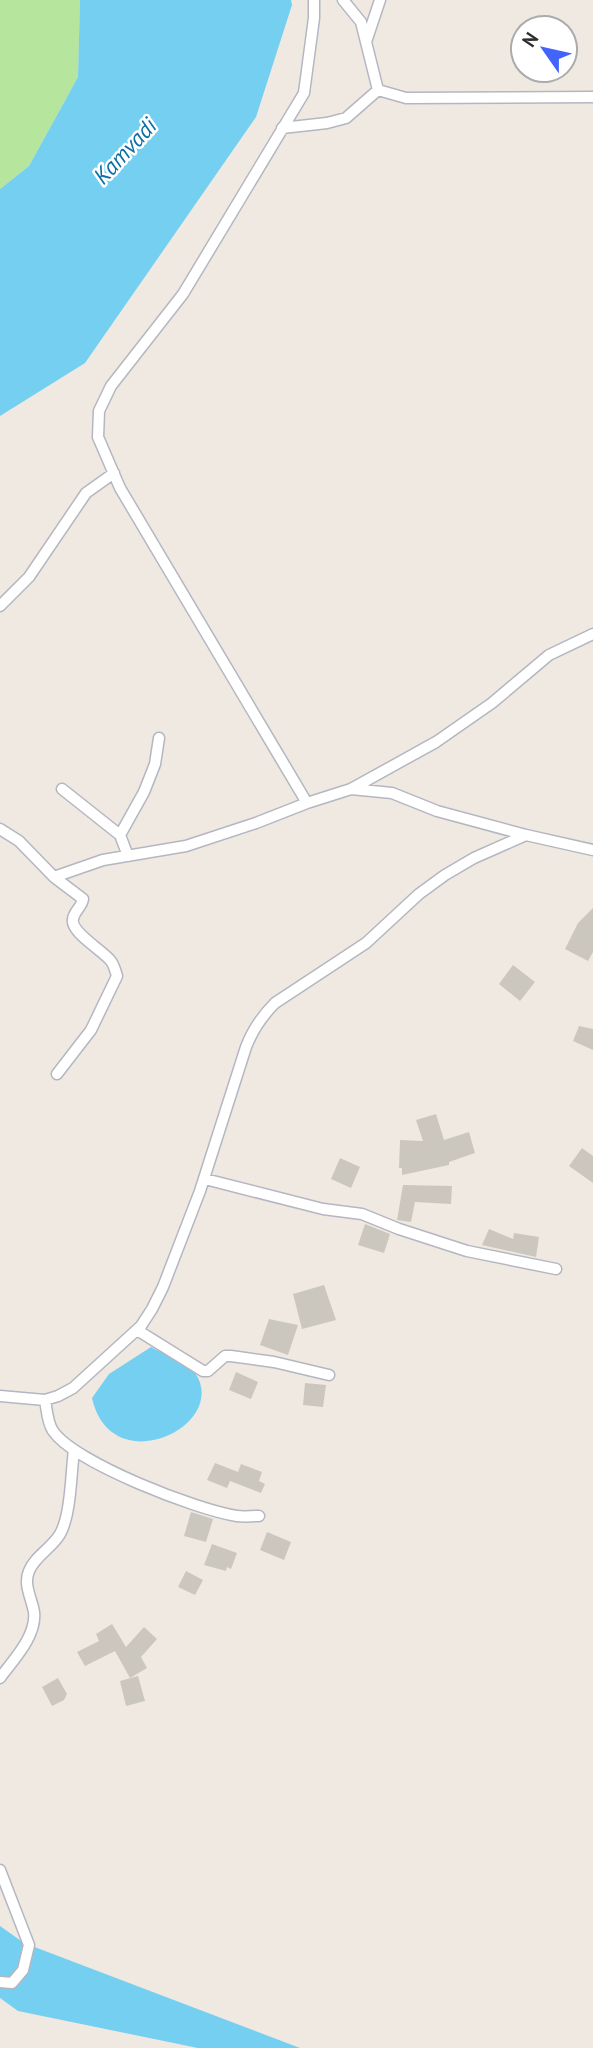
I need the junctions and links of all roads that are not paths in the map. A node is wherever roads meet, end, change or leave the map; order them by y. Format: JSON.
{"nodes":[{"id":1,"x":314,"y":0,"type":"edge"},
{"id":2,"x":343,"y":0,"type":"edge"},
{"id":3,"x":380,"y":0,"type":"edge"},
{"id":4,"x":366,"y":42,"type":"junction"},
{"id":5,"x":378,"y":90,"type":"junction"},
{"id":6,"x":593,"y":97,"type":"edge"},
{"id":7,"x":282,"y":128,"type":"junction"},
{"id":8,"x":114,"y":473,"type":"junction"},
{"id":9,"x":0,"y":606,"type":"edge"},
{"id":10,"x":593,"y":634,"type":"edge"},
{"id":11,"x":159,"y":738,"type":"dead end"},
{"id":12,"x":62,"y":789,"type":"dead end"},
{"id":13,"x":351,"y":789,"type":"junction"},
{"id":14,"x":307,"y":803,"type":"junction"},
{"id":15,"x":0,"y":829,"type":"edge"},
{"id":16,"x":120,"y":835,"type":"junction"},
{"id":17,"x":526,"y":835,"type":"junction"},
{"id":18,"x":593,"y":850,"type":"edge"},
{"id":19,"x":128,"y":856,"type":"junction"},
{"id":20,"x":54,"y":877,"type":"junction"},
{"id":21,"x":57,"y":1074,"type":"dead end"},
{"id":22,"x":205,"y":1179,"type":"junction"},
{"id":23,"x":556,"y":1269,"type":"dead end"},
{"id":24,"x":137,"y":1330,"type":"junction"},
{"id":25,"x":329,"y":1376,"type":"dead end"},
{"id":26,"x":0,"y":1396,"type":"edge"},
{"id":27,"x":45,"y":1400,"type":"junction"},
{"id":28,"x":74,"y":1450,"type":"junction"},
{"id":29,"x":258,"y":1516,"type":"dead end"},
{"id":30,"x":0,"y":1678,"type":"edge"},
{"id":31,"x":0,"y":1870,"type":"edge"},
{"id":32,"x":0,"y":1982,"type":"edge"}],
"edges":[{"from":1,"to":7,"type":"street"},
{"from":2,"to":4,"type":"street"},
{"from":3,"to":4,"type":"street"},
{"from":4,"to":5,"type":"street"},
{"from":5,"to":6,"type":"street"},
{"from":5,"to":7,"type":"street"},
{"from":7,"to":8,"type":"street"},
{"from":8,"to":9,"type":"street"},
{"from":8,"to":14,"type":"street"},
{"from":10,"to":13,"type":"street"},
{"from":11,"to":16,"type":"street"},
{"from":12,"to":16,"type":"street"},
{"from":13,"to":14,"type":"street"},
{"from":13,"to":17,"type":"street"},
{"from":14,"to":19,"type":"street"},
{"from":15,"to":20,"type":"street"},
{"from":16,"to":19,"type":"street"},
{"from":17,"to":18,"type":"street"},
{"from":17,"to":22,"type":"street"},
{"from":19,"to":20,"type":"street"},
{"from":20,"to":21,"type":"street"},
{"from":22,"to":23,"type":"street"},
{"from":22,"to":24,"type":"street"},
{"from":24,"to":25,"type":"street"},
{"from":24,"to":27,"type":"street"},
{"from":26,"to":27,"type":"street"},
{"from":27,"to":28,"type":"street"},
{"from":28,"to":29,"type":"street"},
{"from":28,"to":30,"type":"street"},
{"from":31,"to":32,"type":"street"}]}
